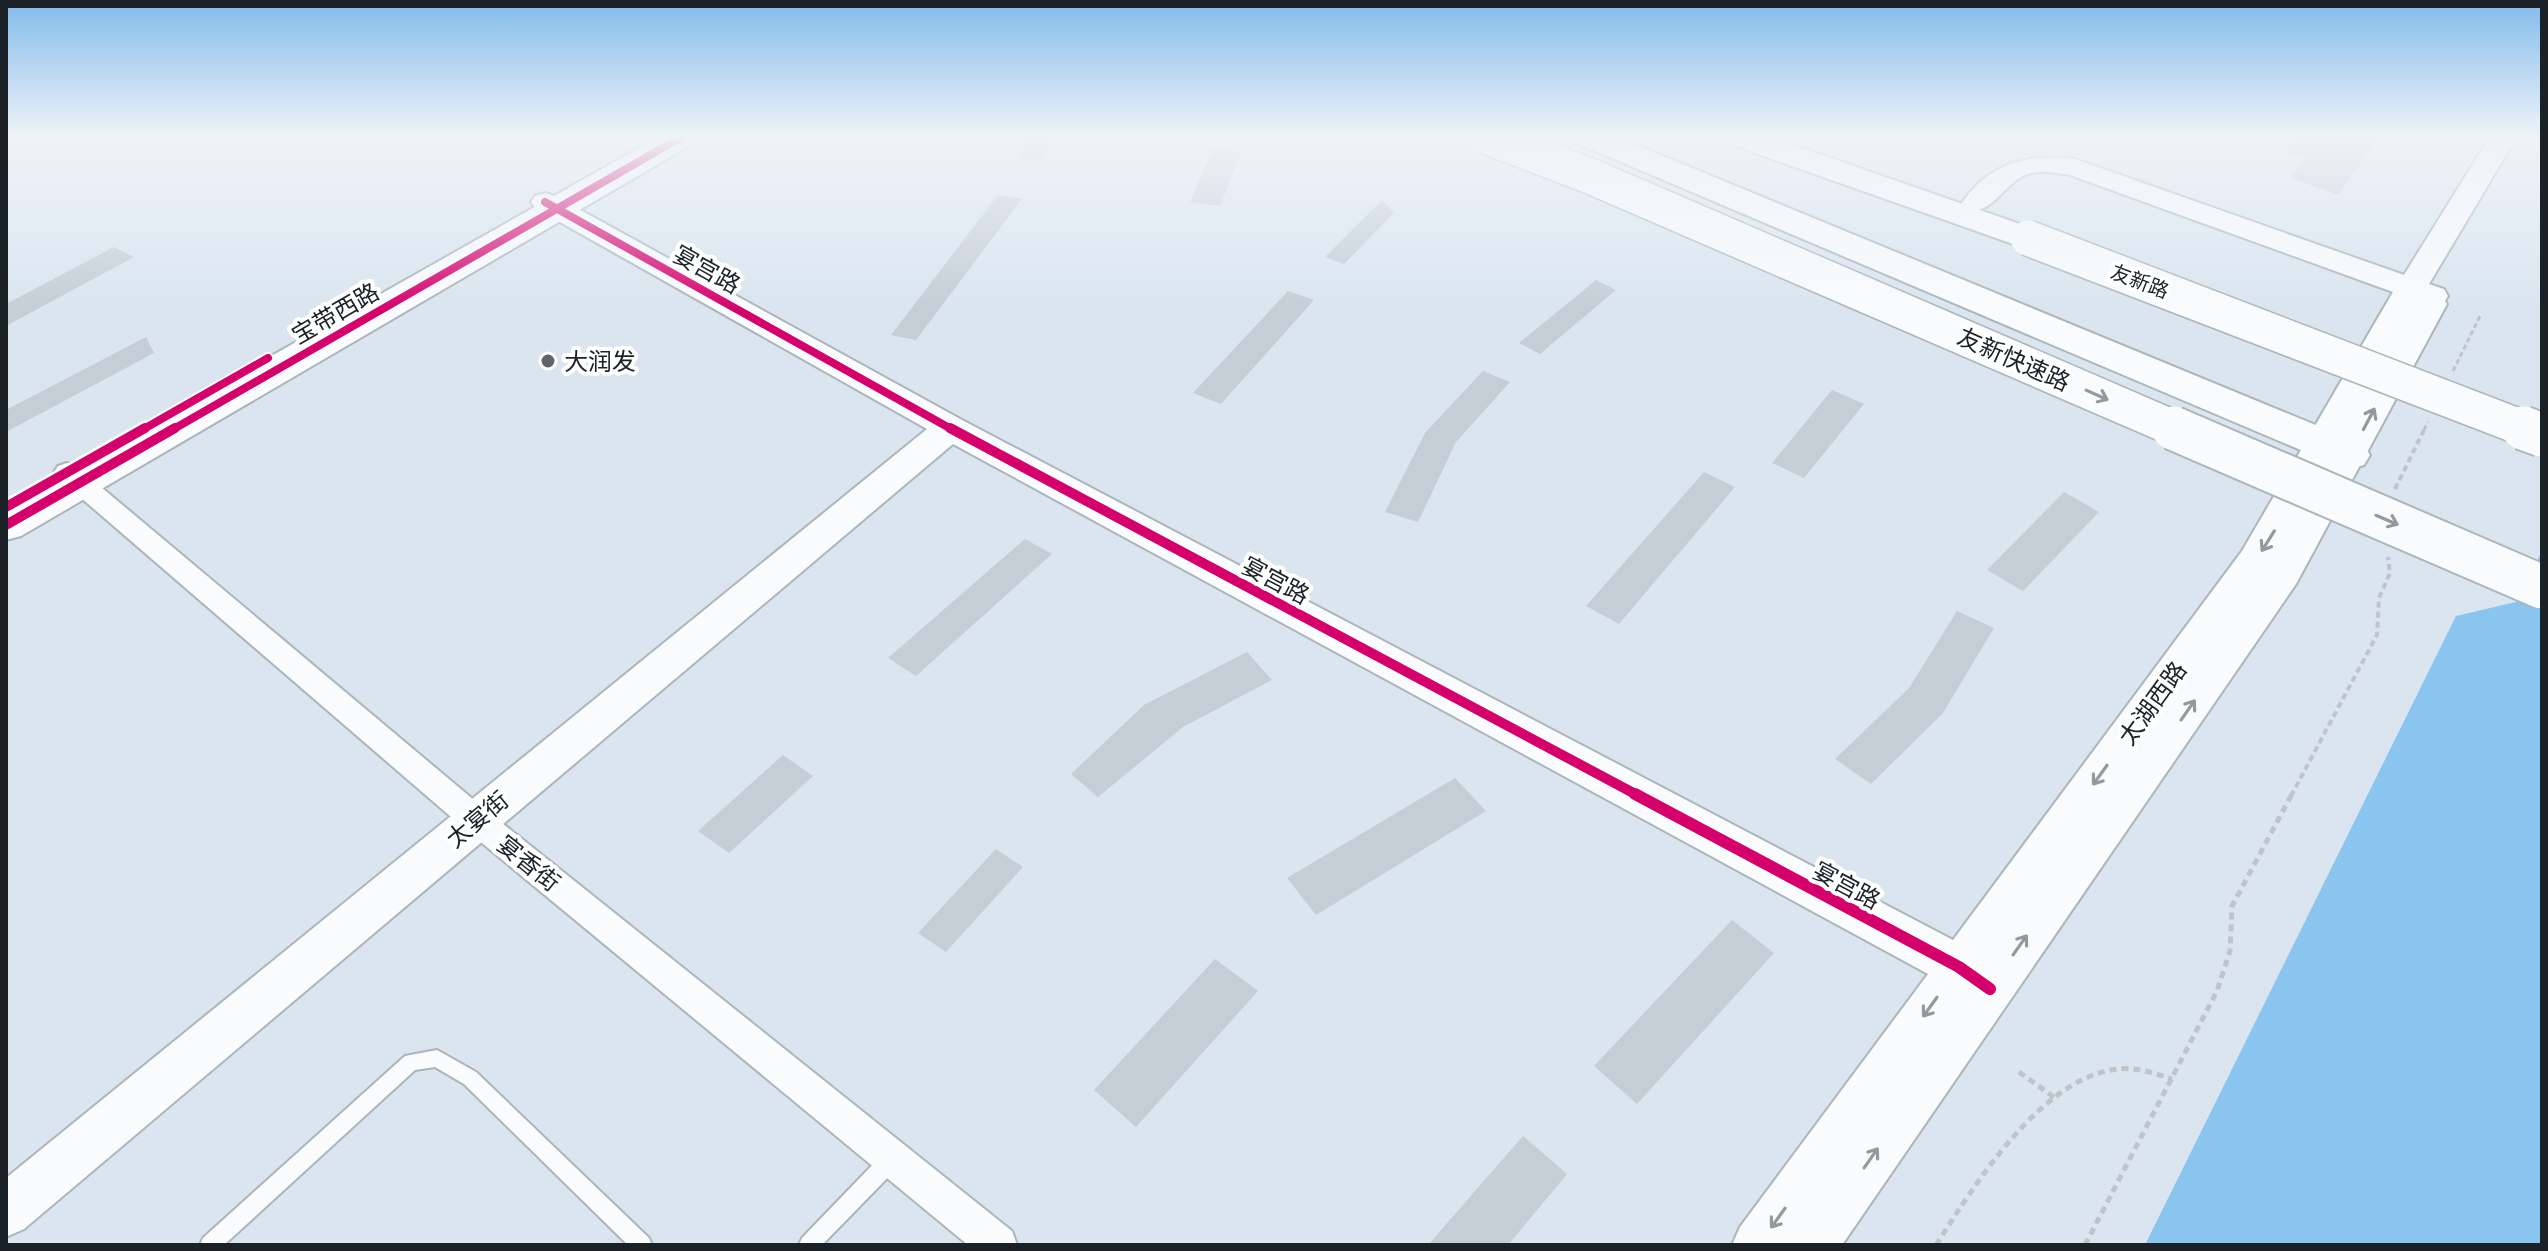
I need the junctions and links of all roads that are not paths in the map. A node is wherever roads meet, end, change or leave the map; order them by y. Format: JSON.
{"nodes":[{"id":1,"x":569,"y":193,"type":"edge"},
{"id":2,"x":573,"y":193,"type":"edge"},
{"id":3,"x":1630,"y":193,"type":"edge"},
{"id":4,"x":1685,"y":193,"type":"edge"},
{"id":5,"x":1725,"y":193,"type":"edge"},
{"id":6,"x":1912,"y":193,"type":"edge"},
{"id":7,"x":1947,"y":193,"type":"edge"},
{"id":8,"x":1985,"y":193,"type":"edge"},
{"id":9,"x":2154,"y":193,"type":"edge"},
{"id":10,"x":2475,"y":193,"type":"edge"},
{"id":11,"x":2491,"y":193,"type":"edge"},
{"id":12,"x":1975,"y":204,"type":"junction"},
{"id":13,"x":551,"y":205,"type":"junction"},
{"id":14,"x":2032,"y":233,"type":"junction"},
{"id":15,"x":2423,"y":292,"type":"junction"},
{"id":16,"x":2542,"y":421,"type":"edge"},
{"id":17,"x":950,"y":428,"type":"junction"},
{"id":18,"x":2542,"y":435,"type":"edge"},
{"id":19,"x":2336,"y":449,"type":"junction"},
{"id":20,"x":74,"y":477,"type":"junction"},
{"id":21,"x":6,"y":507,"type":"edge"},
{"id":22,"x":6,"y":525,"type":"edge"},
{"id":23,"x":2542,"y":559,"type":"edge"},
{"id":24,"x":2542,"y":587,"type":"edge"},
{"id":25,"x":476,"y":820,"type":"junction"},
{"id":26,"x":1974,"y":978,"type":"junction"},
{"id":27,"x":892,"y":1158,"type":"junction"},
{"id":28,"x":6,"y":1211,"type":"edge"},
{"id":29,"x":210,"y":1245,"type":"edge"},
{"id":30,"x":642,"y":1245,"type":"edge"},
{"id":31,"x":809,"y":1245,"type":"edge"},
{"id":32,"x":998,"y":1245,"type":"edge"},
{"id":33,"x":1758,"y":1245,"type":"edge"},
{"id":34,"x":1811,"y":1245,"type":"edge"}],
"edges":[{"from":1,"to":13,"type":"main road","name":"宝带西路"},
{"from":2,"to":13,"type":"main road","name":"宝带西路"},
{"from":3,"to":24,"type":"main road","name":"友新快速路","one_way":true,"bridge":true},
{"from":4,"to":23,"type":"main road","name":"友新快速路"},
{"from":5,"to":19,"type":"main road"},
{"from":6,"to":14,"type":"main road","name":"友新路"},
{"from":7,"to":12,"type":"main road","name":"友新路"},
{"from":8,"to":12,"type":"main road"},
{"from":9,"to":15,"type":"main road"},
{"from":10,"to":15,"type":"main road","name":"太湖西路"},
{"from":11,"to":15,"type":"main road","name":"太湖西路"},
{"from":12,"to":14,"type":"main road","name":"友新路"},
{"from":13,"to":17,"type":"main road","name":"宴宫路"},
{"from":13,"to":20,"type":"main road","name":"宝带西路"},
{"from":14,"to":16,"type":"main road","name":"友新路"},
{"from":14,"to":18,"type":"main road","name":"友新路","bridge":true},
{"from":15,"to":19,"type":"main road","name":"太湖西路"},
{"from":17,"to":25,"type":"main road","name":"太宴街"},
{"from":17,"to":26,"type":"main road","name":"宴宫路"},
{"from":19,"to":26,"type":"main road","name":"太湖西路"},
{"from":20,"to":21,"type":"main road","name":"宝带西路"},
{"from":20,"to":22,"type":"main road","name":"宝带西路"},
{"from":20,"to":25,"type":"street","name":"宴香街"},
{"from":25,"to":27,"type":"street","name":"宴香街"},
{"from":25,"to":28,"type":"main road","name":"太宴街"},
{"from":26,"to":33,"type":"main road","name":"太湖西路","one_way":true},
{"from":34,"to":26,"type":"main road","name":"太湖西路","one_way":true},
{"from":27,"to":31,"type":"lane"},
{"from":27,"to":32,"type":"street","name":"宴香街"},
{"from":29,"to":30,"type":"lane"}]}
